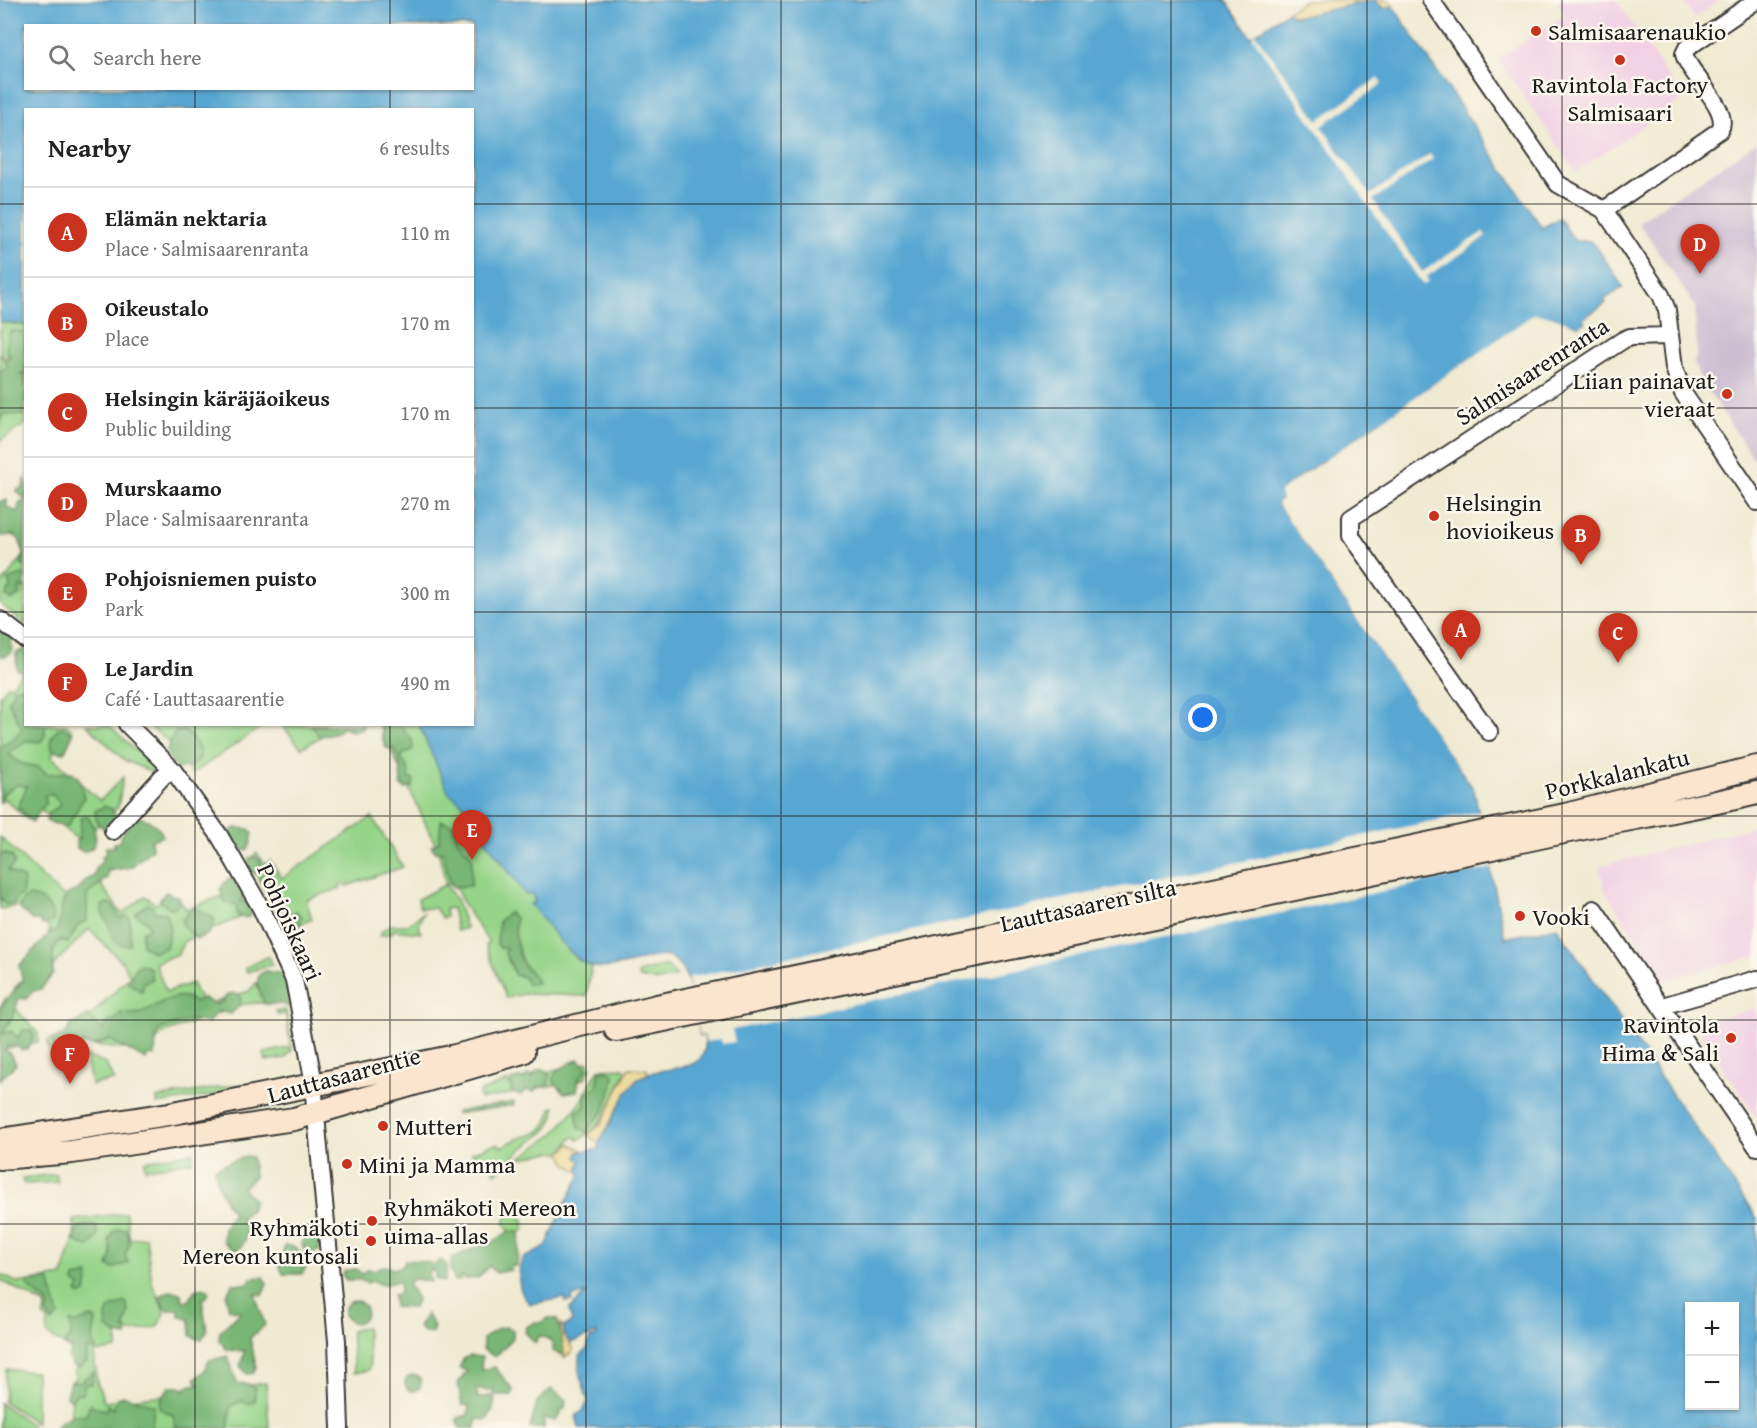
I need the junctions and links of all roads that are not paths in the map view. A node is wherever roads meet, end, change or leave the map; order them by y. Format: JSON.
{"nodes":[{"id":1,"x":1431,"y":0,"type":"edge"},
{"id":2,"x":1757,"y":0,"type":"edge"},
{"id":3,"x":1604,"y":210,"type":"junction"},
{"id":4,"x":1670,"y":336,"type":"junction"},
{"id":5,"x":1757,"y":502,"type":"edge"},
{"id":6,"x":0,"y":620,"type":"edge"},
{"id":7,"x":24,"y":638,"type":"edge"},
{"id":8,"x":130,"y":726,"type":"edge"},
{"id":9,"x":1489,"y":732,"type":"dead end"},
{"id":10,"x":1757,"y":767,"type":"edge"},
{"id":11,"x":173,"y":770,"type":"junction"},
{"id":12,"x":1757,"y":794,"type":"edge"},
{"id":13,"x":113,"y":831,"type":"dead end"},
{"id":14,"x":1490,"y":839,"type":"junction"},
{"id":15,"x":1594,"y":909,"type":"dead end"},
{"id":16,"x":1757,"y":979,"type":"edge"},
{"id":17,"x":694,"y":1006,"type":"junction"},
{"id":18,"x":1662,"y":1006,"type":"junction"},
{"id":19,"x":313,"y":1084,"type":"junction"},
{"id":20,"x":315,"y":1112,"type":"junction"},
{"id":21,"x":0,"y":1140,"type":"edge"},
{"id":22,"x":1757,"y":1147,"type":"edge"},
{"id":23,"x":0,"y":1158,"type":"edge"},
{"id":24,"x":340,"y":1428,"type":"edge"}],
"edges":[{"from":1,"to":3,"type":"street"},
{"from":2,"to":3,"type":"street"},
{"from":3,"to":4,"type":"street"},
{"from":4,"to":5,"type":"street"},
{"from":4,"to":9,"type":"street","name":"Salmisaarenranta"},
{"from":6,"to":7,"type":"street"},
{"from":8,"to":11,"type":"street","name":"Pohjoiskaari"},
{"from":10,"to":14,"type":"main road","name":"Porkkalankatu"},
{"from":11,"to":13,"type":"street"},
{"from":11,"to":19,"type":"street","name":"Pohjoiskaari"},
{"from":12,"to":14,"type":"main road","name":"Porkkalankatu"},
{"from":14,"to":17,"type":"main road","name":"Lauttasaaren silta"},
{"from":15,"to":18,"type":"street"},
{"from":16,"to":18,"type":"street"},
{"from":17,"to":19,"type":"main road","name":"Lauttasaarentie"},
{"from":17,"to":20,"type":"main road","name":"Lauttasaarentie"},
{"from":18,"to":22,"type":"street"},
{"from":19,"to":20,"type":"street","name":"Pohjoiskaari"},
{"from":19,"to":21,"type":"main road","name":"Lauttasaarentie"},
{"from":20,"to":23,"type":"main road","name":"Lauttasaarentie"},
{"from":20,"to":24,"type":"street","name":"Pohjoiskaari"}]}
